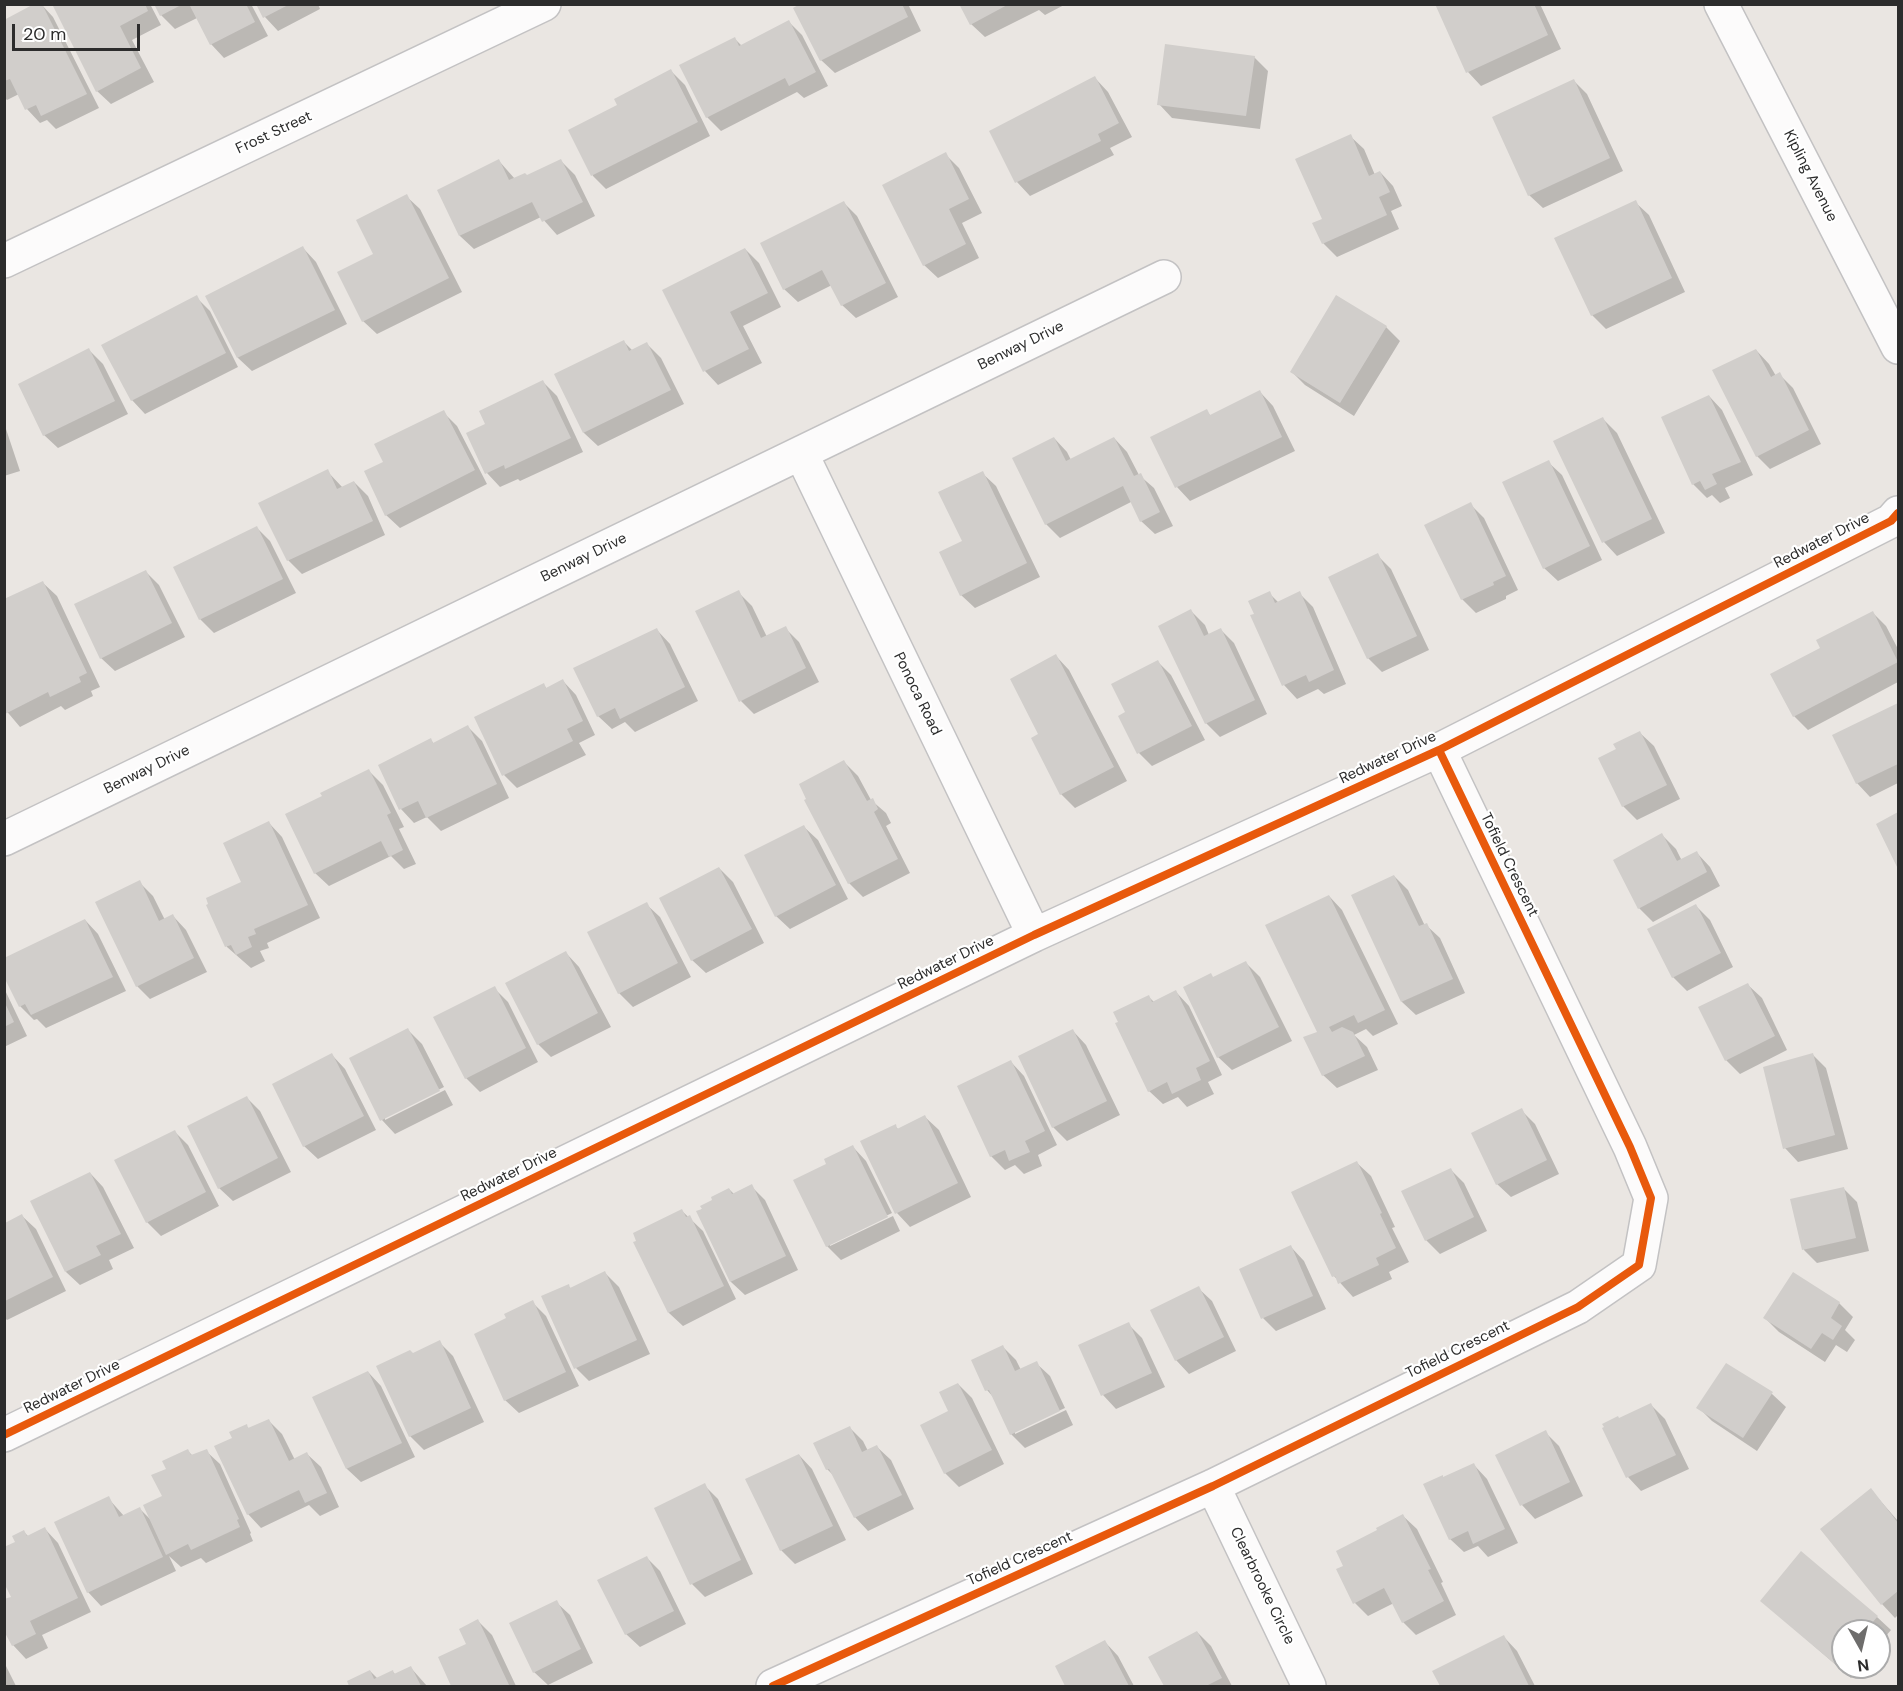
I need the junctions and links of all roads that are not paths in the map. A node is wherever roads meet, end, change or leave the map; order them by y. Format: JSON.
{"nodes":[{"id":1,"x":544,"y":4,"type":"edge"},
{"id":2,"x":1721,"y":4,"type":"edge"},
{"id":3,"x":4,"y":261,"type":"edge"},
{"id":4,"x":1164,"y":277,"type":"dead end"},
{"id":5,"x":1899,"y":347,"type":"edge"},
{"id":6,"x":801,"y":453,"type":"junction"},
{"id":7,"x":1899,"y":513,"type":"edge"},
{"id":8,"x":1439,"y":750,"type":"junction"},
{"id":9,"x":4,"y":839,"type":"edge"},
{"id":10,"x":1034,"y":935,"type":"junction"},
{"id":11,"x":4,"y":1435,"type":"edge"},
{"id":12,"x":1214,"y":1486,"type":"junction"},
{"id":13,"x":773,"y":1686,"type":"edge"},
{"id":14,"x":1310,"y":1686,"type":"edge"}],
"edges":[{"from":1,"to":3,"type":"street","name":"Frost Street"},
{"from":2,"to":5,"type":"street","name":"Kipling Avenue"},
{"from":4,"to":6,"type":"street","name":"Benway Drive"},
{"from":6,"to":9,"type":"street","name":"Benway Drive"},
{"from":6,"to":10,"type":"street","name":"Ponoca Road"},
{"from":7,"to":8,"type":"street","name":"Redwater Drive"},
{"from":8,"to":10,"type":"street","name":"Redwater Drive"},
{"from":8,"to":12,"type":"street","name":"Tofield Crescent"},
{"from":10,"to":11,"type":"street","name":"Redwater Drive"},
{"from":12,"to":13,"type":"street","name":"Tofield Crescent"},
{"from":12,"to":14,"type":"street","name":"Clearbrooke Circle"}]}
